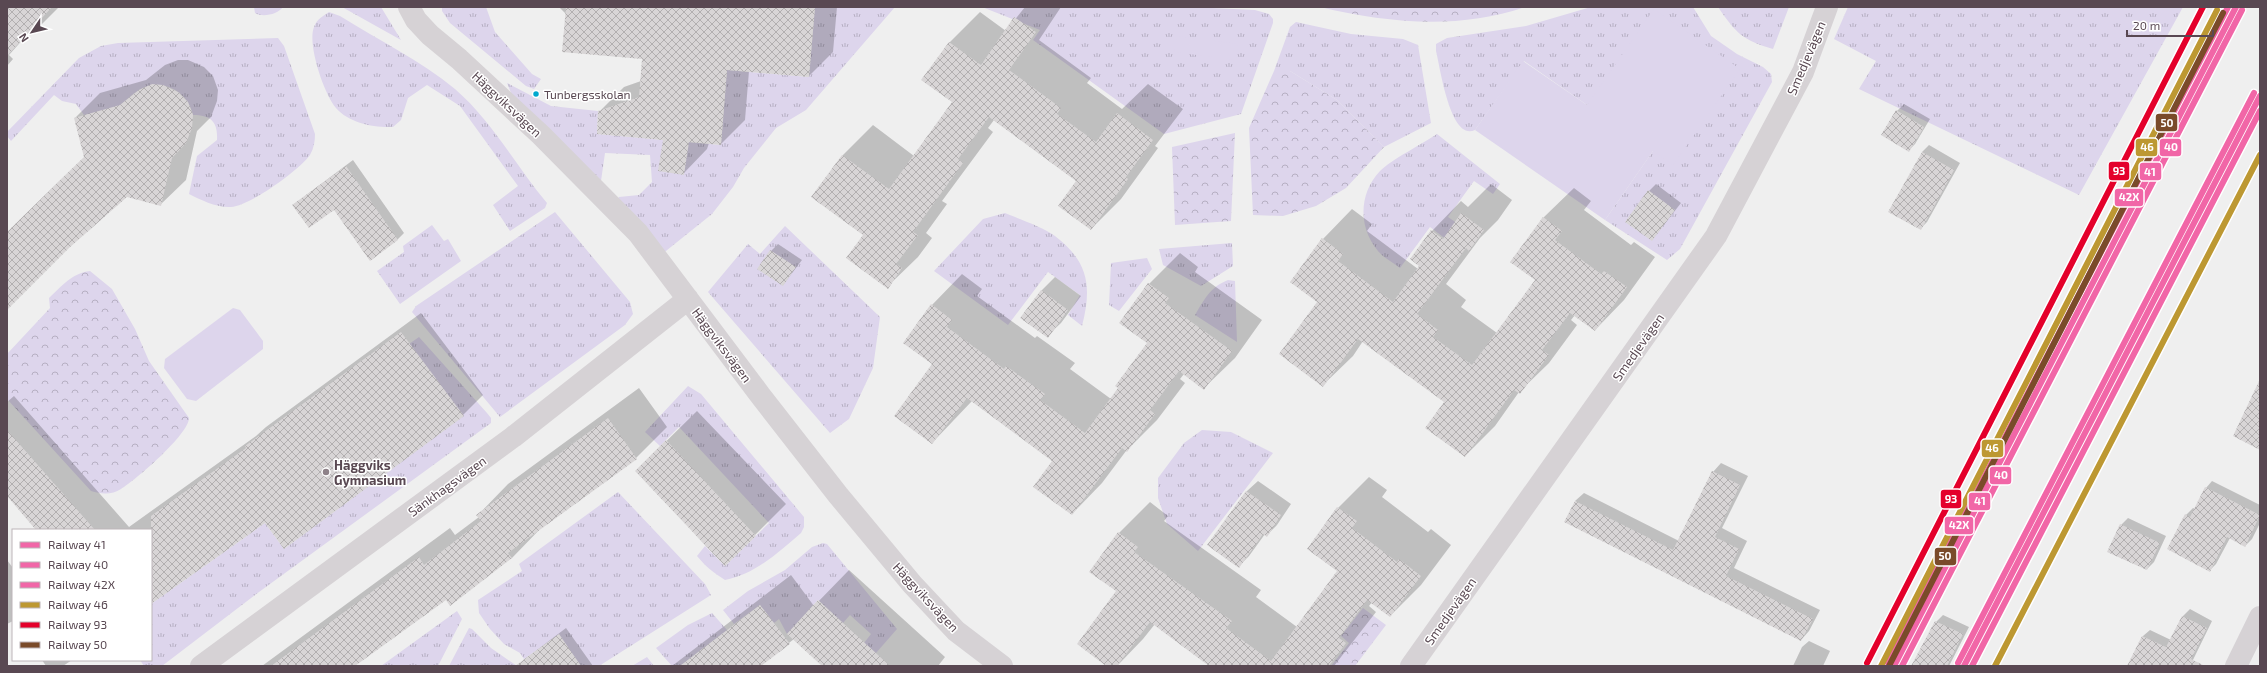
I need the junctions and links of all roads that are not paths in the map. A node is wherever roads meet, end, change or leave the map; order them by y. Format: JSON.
{"nodes":[{"id":1,"x":409,"y":7,"type":"edge"},
{"id":2,"x":1827,"y":7,"type":"edge"},
{"id":3,"x":688,"y":299,"type":"junction"},
{"id":4,"x":2260,"y":617,"type":"edge"},
{"id":5,"x":996,"y":665,"type":"edge"},
{"id":6,"x":201,"y":666,"type":"edge"},
{"id":7,"x":1411,"y":666,"type":"edge"},
{"id":8,"x":2236,"y":666,"type":"edge"}],
"edges":[{"from":1,"to":3,"type":"street","name":"Häggviksvägen"},
{"from":2,"to":7,"type":"street","name":"Smedjevägen"},
{"from":3,"to":5,"type":"street","name":"Häggviksvägen"},
{"from":3,"to":6,"type":"street","name":"Sänkhagsvägen"},
{"from":4,"to":8,"type":"street"}]}
